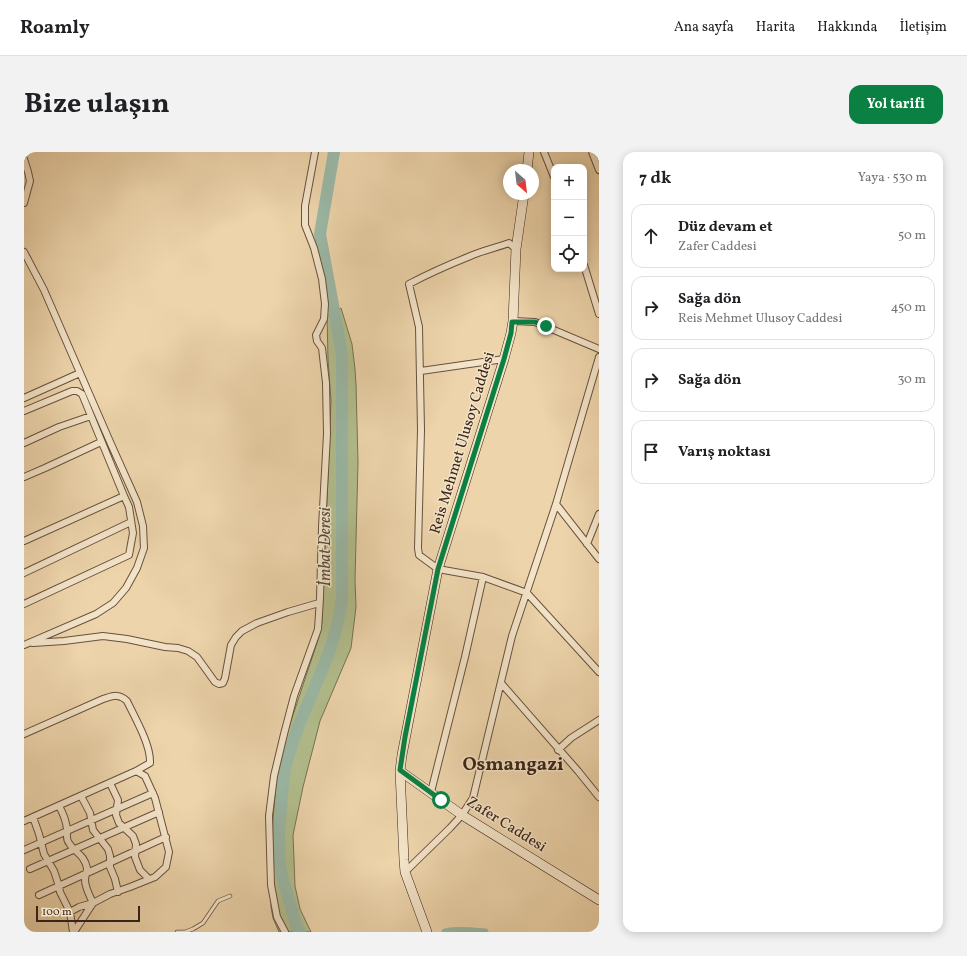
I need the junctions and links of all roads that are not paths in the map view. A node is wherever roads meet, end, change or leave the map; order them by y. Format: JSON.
{"nodes":[{"id":1,"x":315,"y":152,"type":"edge"},
{"id":2,"x":529,"y":152,"type":"edge"},
{"id":3,"x":544,"y":152,"type":"edge"},
{"id":4,"x":592,"y":152,"type":"edge"},
{"id":5,"x":24,"y":159,"type":"edge"},
{"id":6,"x":528,"y":164,"type":"edge"},
{"id":7,"x":551,"y":170,"type":"edge"},
{"id":8,"x":599,"y":170,"type":"edge"},
{"id":9,"x":523,"y":200,"type":"edge"},
{"id":10,"x":24,"y":203,"type":"edge"},
{"id":11,"x":516,"y":249,"type":"junction"},
{"id":12,"x":24,"y":252,"type":"edge"},
{"id":13,"x":586,"y":272,"type":"edge"},
{"id":14,"x":599,"y":314,"type":"edge"},
{"id":15,"x":512,"y":322,"type":"junction"},
{"id":16,"x":599,"y":349,"type":"edge"},
{"id":17,"x":599,"y":357,"type":"edge"},
{"id":18,"x":504,"y":359,"type":"junction"},
{"id":19,"x":420,"y":371,"type":"junction"},
{"id":20,"x":80,"y":373,"type":"junction"},
{"id":21,"x":24,"y":398,"type":"edge"},
{"id":22,"x":24,"y":411,"type":"edge"},
{"id":23,"x":91,"y":416,"type":"junction"},
{"id":24,"x":101,"y":442,"type":"junction"},
{"id":25,"x":24,"y":443,"type":"edge"},
{"id":26,"x":24,"y":477,"type":"edge"},
{"id":27,"x":124,"y":496,"type":"junction"},
{"id":28,"x":556,"y":504,"type":"junction"},
{"id":29,"x":599,"y":514,"type":"edge"},
{"id":30,"x":131,"y":522,"type":"junction"},
{"id":31,"x":24,"y":541,"type":"edge"},
{"id":32,"x":587,"y":544,"type":"junction"},
{"id":33,"x":599,"y":559,"type":"edge"},
{"id":34,"x":438,"y":569,"type":"junction"},
{"id":35,"x":24,"y":573,"type":"edge"},
{"id":36,"x":483,"y":577,"type":"junction"},
{"id":37,"x":527,"y":593,"type":"junction"},
{"id":38,"x":320,"y":603,"type":"junction"},
{"id":39,"x":24,"y":604,"type":"edge"},
{"id":40,"x":26,"y":644,"type":"edge"},
{"id":41,"x":599,"y":672,"type":"edge"},
{"id":42,"x":501,"y":683,"type":"junction"},
{"id":43,"x":599,"y":720,"type":"edge"},
{"id":44,"x":24,"y":734,"type":"edge"},
{"id":45,"x":558,"y":750,"type":"junction"},
{"id":46,"x":400,"y":770,"type":"junction"},
{"id":47,"x":136,"y":771,"type":"junction"},
{"id":48,"x":110,"y":783,"type":"junction"},
{"id":49,"x":431,"y":792,"type":"junction"},
{"id":50,"x":153,"y":793,"type":"junction"},
{"id":51,"x":81,"y":796,"type":"junction"},
{"id":52,"x":599,"y":797,"type":"edge"},
{"id":53,"x":59,"y":806,"type":"junction"},
{"id":54,"x":117,"y":808,"type":"junction"},
{"id":55,"x":159,"y":812,"type":"junction"},
{"id":56,"x":462,"y":815,"type":"junction"},
{"id":57,"x":33,"y":817,"type":"junction"},
{"id":58,"x":91,"y":820,"type":"junction"},
{"id":59,"x":24,"y":821,"type":"edge"},
{"id":60,"x":124,"y":828,"type":"junction"},
{"id":61,"x":68,"y":830,"type":"junction"},
{"id":62,"x":166,"y":837,"type":"junction"},
{"id":63,"x":99,"y":839,"type":"junction"},
{"id":64,"x":41,"y":842,"type":"junction"},
{"id":65,"x":24,"y":850,"type":"edge"},
{"id":66,"x":75,"y":850,"type":"junction"},
{"id":67,"x":136,"y":851,"type":"junction"},
{"id":68,"x":48,"y":861,"type":"junction"},
{"id":69,"x":110,"y":862,"type":"junction"},
{"id":70,"x":30,"y":869,"type":"dead end"},
{"id":71,"x":405,"y":872,"type":"junction"},
{"id":72,"x":86,"y":873,"type":"junction"},
{"id":73,"x":149,"y":879,"type":"junction"},
{"id":74,"x":59,"y":886,"type":"junction"},
{"id":75,"x":118,"y":892,"type":"junction"},
{"id":76,"x":39,"y":895,"type":"dead end"},
{"id":77,"x":230,"y":896,"type":"dead end"},
{"id":78,"x":599,"y":900,"type":"edge"},
{"id":79,"x":93,"y":903,"type":"junction"},
{"id":80,"x":70,"y":912,"type":"junction"},
{"id":81,"x":73,"y":932,"type":"edge"},
{"id":82,"x":176,"y":932,"type":"edge"},
{"id":83,"x":285,"y":932,"type":"edge"},
{"id":84,"x":427,"y":932,"type":"edge"}],
"edges":[{"from":1,"to":38,"type":"street"},
{"from":2,"to":6,"type":"street"},
{"from":3,"to":7,"type":"street"},
{"from":4,"to":8,"type":"street"},
{"from":5,"to":10,"type":"street"},
{"from":9,"to":11,"type":"street","name":"Reis Mehmet Ulusoy Caddesi"},
{"from":11,"to":15,"type":"street","name":"Reis Mehmet Ulusoy Caddesi"},
{"from":11,"to":19,"type":"street"},
{"from":12,"to":20,"type":"street"},
{"from":13,"to":14,"type":"street"},
{"from":15,"to":16,"type":"street"},
{"from":15,"to":18,"type":"street","name":"Reis Mehmet Ulusoy Caddesi"},
{"from":17,"to":28,"type":"street"},
{"from":18,"to":19,"type":"street"},
{"from":18,"to":34,"type":"street","name":"Reis Mehmet Ulusoy Caddesi"},
{"from":19,"to":34,"type":"street"},
{"from":20,"to":21,"type":"street"},
{"from":20,"to":40,"type":"street"},
{"from":22,"to":23,"type":"street"},
{"from":23,"to":24,"type":"street"},
{"from":23,"to":25,"type":"street"},
{"from":24,"to":26,"type":"street"},
{"from":24,"to":27,"type":"street"},
{"from":27,"to":30,"type":"street"},
{"from":27,"to":31,"type":"street"},
{"from":28,"to":32,"type":"street"},
{"from":28,"to":37,"type":"street"},
{"from":29,"to":32,"type":"street"},
{"from":30,"to":35,"type":"street"},
{"from":30,"to":39,"type":"street"},
{"from":32,"to":33,"type":"street"},
{"from":34,"to":36,"type":"street"},
{"from":34,"to":46,"type":"street","name":"Reis Mehmet Ulusoy Caddesi"},
{"from":36,"to":37,"type":"street"},
{"from":36,"to":49,"type":"street"},
{"from":37,"to":41,"type":"street"},
{"from":37,"to":42,"type":"street"},
{"from":38,"to":40,"type":"street"},
{"from":38,"to":83,"type":"street"},
{"from":42,"to":45,"type":"street"},
{"from":42,"to":56,"type":"street"},
{"from":43,"to":45,"type":"street"},
{"from":44,"to":47,"type":"street"},
{"from":45,"to":52,"type":"street"},
{"from":46,"to":49,"type":"street","name":"Zafer Caddesi"},
{"from":46,"to":71,"type":"street","name":"Reis Mehmet Ulusoy Caddesi"},
{"from":47,"to":48,"type":"street"},
{"from":47,"to":50,"type":"street"},
{"from":48,"to":51,"type":"street"},
{"from":48,"to":54,"type":"street"},
{"from":49,"to":56,"type":"street","name":"Zafer Caddesi"},
{"from":50,"to":54,"type":"street"},
{"from":50,"to":55,"type":"street"},
{"from":51,"to":53,"type":"street"},
{"from":51,"to":58,"type":"street"},
{"from":53,"to":57,"type":"street"},
{"from":53,"to":61,"type":"street"},
{"from":54,"to":58,"type":"street"},
{"from":54,"to":60,"type":"street"},
{"from":55,"to":60,"type":"street"},
{"from":55,"to":62,"type":"street"},
{"from":56,"to":71,"type":"street"},
{"from":56,"to":78,"type":"street","name":"Zafer Caddesi"},
{"from":57,"to":59,"type":"street"},
{"from":57,"to":64,"type":"street"},
{"from":58,"to":61,"type":"street"},
{"from":58,"to":63,"type":"street"},
{"from":60,"to":63,"type":"street"},
{"from":60,"to":67,"type":"street"},
{"from":61,"to":64,"type":"street"},
{"from":61,"to":66,"type":"street"},
{"from":62,"to":67,"type":"street"},
{"from":62,"to":73,"type":"street"},
{"from":63,"to":66,"type":"street"},
{"from":63,"to":69,"type":"street"},
{"from":64,"to":65,"type":"street"},
{"from":64,"to":68,"type":"street"},
{"from":66,"to":68,"type":"street"},
{"from":66,"to":72,"type":"street"},
{"from":67,"to":69,"type":"street"},
{"from":67,"to":73,"type":"street"},
{"from":68,"to":70,"type":"street"},
{"from":68,"to":74,"type":"street"},
{"from":69,"to":72,"type":"street"},
{"from":69,"to":75,"type":"street"},
{"from":71,"to":84,"type":"street","name":"Reis Mehmet Ulusoy Caddesi"},
{"from":72,"to":74,"type":"street"},
{"from":72,"to":79,"type":"street"},
{"from":73,"to":75,"type":"street"},
{"from":74,"to":76,"type":"street"},
{"from":74,"to":80,"type":"street"},
{"from":75,"to":79,"type":"street"},
{"from":77,"to":82,"type":"lane"},
{"from":79,"to":80,"type":"street"},
{"from":79,"to":81,"type":"street"},
{"from":80,"to":81,"type":"street"}]}
